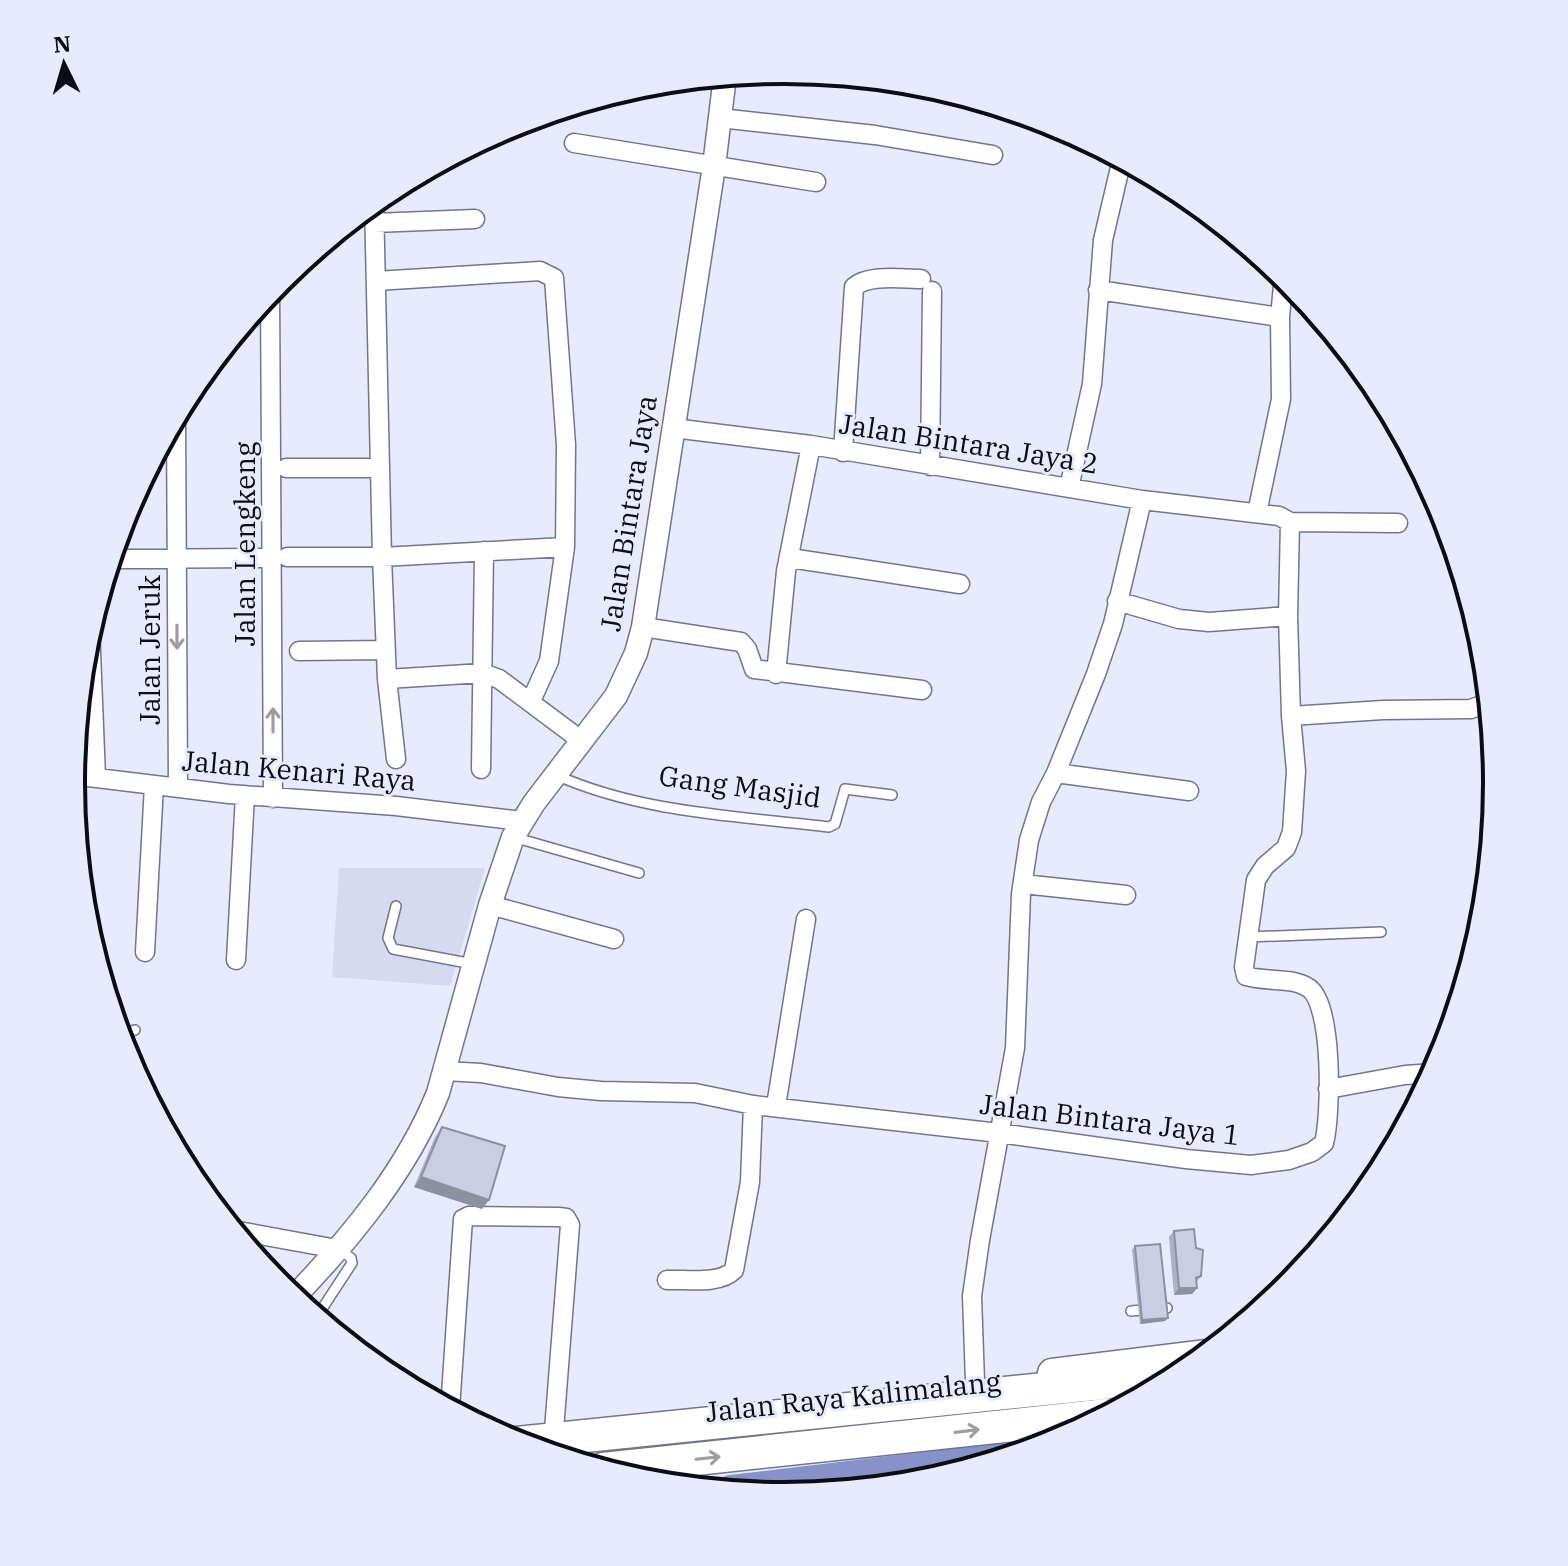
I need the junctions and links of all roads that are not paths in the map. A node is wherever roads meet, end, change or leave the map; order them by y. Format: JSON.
{"nodes":[{"id":1,"x":724,"y":87,"type":"edge"},
{"id":2,"x":720,"y":118,"type":"junction"},
{"id":3,"x":574,"y":143,"type":"dead end"},
{"id":4,"x":993,"y":155,"type":"dead end"},
{"id":5,"x":714,"y":166,"type":"junction"},
{"id":6,"x":1119,"y":170,"type":"edge"},
{"id":7,"x":816,"y":182,"type":"dead end"},
{"id":8,"x":384,"y":210,"type":"edge"},
{"id":9,"x":373,"y":218,"type":"edge"},
{"id":10,"x":475,"y":219,"type":"dead end"},
{"id":11,"x":376,"y":281,"type":"junction"},
{"id":12,"x":1098,"y":290,"type":"junction"},
{"id":13,"x":1282,"y":293,"type":"edge"},
{"id":14,"x":271,"y":309,"type":"edge"},
{"id":15,"x":1280,"y":317,"type":"junction"},
{"id":16,"x":673,"y":428,"type":"junction"},
{"id":17,"x":176,"y":439,"type":"edge"},
{"id":18,"x":811,"y":445,"type":"junction"},
{"id":19,"x":843,"y":452,"type":"junction"},
{"id":20,"x":930,"y":466,"type":"junction"},
{"id":21,"x":286,"y":468,"type":"dead end"},
{"id":22,"x":380,"y":468,"type":"junction"},
{"id":23,"x":1069,"y":488,"type":"junction"},
{"id":24,"x":1142,"y":500,"type":"junction"},
{"id":25,"x":1257,"y":513,"type":"junction"},
{"id":26,"x":1290,"y":522,"type":"junction"},
{"id":27,"x":1398,"y":523,"type":"dead end"},
{"id":28,"x":565,"y":547,"type":"junction"},
{"id":29,"x":484,"y":551,"type":"junction"},
{"id":30,"x":382,"y":557,"type":"junction"},
{"id":31,"x":279,"y":558,"type":"junction"},
{"id":32,"x":790,"y":558,"type":"junction"},
{"id":33,"x":122,"y":559,"type":"edge"},
{"id":34,"x":176,"y":559,"type":"junction"},
{"id":35,"x":960,"y":584,"type":"dead end"},
{"id":36,"x":1117,"y":601,"type":"junction"},
{"id":37,"x":1288,"y":616,"type":"junction"},
{"id":38,"x":643,"y":627,"type":"junction"},
{"id":39,"x":386,"y":650,"type":"junction"},
{"id":40,"x":299,"y":651,"type":"dead end"},
{"id":41,"x":483,"y":673,"type":"junction"},
{"id":42,"x":776,"y":674,"type":"junction"},
{"id":43,"x":387,"y":679,"type":"junction"},
{"id":44,"x":92,"y":684,"type":"edge"},
{"id":45,"x":922,"y":690,"type":"dead end"},
{"id":46,"x":531,"y":701,"type":"junction"},
{"id":47,"x":1479,"y":706,"type":"edge"},
{"id":48,"x":1291,"y":716,"type":"junction"},
{"id":49,"x":582,"y":741,"type":"junction"},
{"id":50,"x":396,"y":759,"type":"dead end"},
{"id":51,"x":481,"y":769,"type":"dead end"},
{"id":52,"x":1056,"y":773,"type":"junction"},
{"id":53,"x":556,"y":775,"type":"junction"},
{"id":54,"x":85,"y":776,"type":"edge"},
{"id":55,"x":96,"y":777,"type":"junction"},
{"id":56,"x":154,"y":785,"type":"junction"},
{"id":57,"x":178,"y":787,"type":"junction"},
{"id":58,"x":1189,"y":791,"type":"dead end"},
{"id":59,"x":245,"y":795,"type":"junction"},
{"id":60,"x":892,"y":795,"type":"dead end"},
{"id":61,"x":273,"y":798,"type":"junction"},
{"id":62,"x":518,"y":829,"type":"junction"},
{"id":63,"x":639,"y":873,"type":"dead end"},
{"id":64,"x":1023,"y":884,"type":"junction"},
{"id":65,"x":1126,"y":895,"type":"dead end"},
{"id":66,"x":490,"y":905,"type":"junction"},
{"id":67,"x":396,"y":906,"type":"dead end"},
{"id":68,"x":806,"y":919,"type":"dead end"},
{"id":69,"x":1381,"y":932,"type":"dead end"},
{"id":70,"x":1247,"y":937,"type":"junction"},
{"id":71,"x":614,"y":939,"type":"dead end"},
{"id":72,"x":145,"y":952,"type":"dead end"},
{"id":73,"x":236,"y":960,"type":"dead end"},
{"id":74,"x":473,"y":964,"type":"junction"},
{"id":75,"x":135,"y":1030,"type":"dead end"},
{"id":76,"x":131,"y":1031,"type":"edge"},
{"id":77,"x":444,"y":1071,"type":"junction"},
{"id":78,"x":1419,"y":1074,"type":"edge"},
{"id":79,"x":1328,"y":1089,"type":"junction"},
{"id":80,"x":753,"y":1105,"type":"junction"},
{"id":81,"x":776,"y":1106,"type":"junction"},
{"id":82,"x":999,"y":1133,"type":"junction"},
{"id":83,"x":249,"y":1233,"type":"edge"},
{"id":84,"x":337,"y":1249,"type":"junction"},
{"id":85,"x":667,"y":1280,"type":"dead end"},
{"id":86,"x":302,"y":1288,"type":"edge"},
{"id":87,"x":322,"y":1308,"type":"edge"},
{"id":88,"x":1167,"y":1308,"type":"edge"},
{"id":89,"x":1131,"y":1311,"type":"dead end"},
{"id":90,"x":1182,"y":1357,"type":"edge"},
{"id":91,"x":1149,"y":1378,"type":"edge"},
{"id":92,"x":975,"y":1382,"type":"junction"},
{"id":93,"x":451,"y":1397,"type":"edge"},
{"id":94,"x":1074,"y":1419,"type":"edge"},
{"id":95,"x":554,"y":1430,"type":"junction"},
{"id":96,"x":526,"y":1432,"type":"edge"},
{"id":97,"x":546,"y":1440,"type":"edge"},
{"id":98,"x":634,"y":1466,"type":"edge"}],
"edges":[{"from":1,"to":2,"type":"street","name":"Jalan Bintara Jaya"},
{"from":2,"to":4,"type":"street"},
{"from":2,"to":5,"type":"street","name":"Jalan Bintara Jaya"},
{"from":3,"to":5,"type":"street"},
{"from":5,"to":7,"type":"street"},
{"from":5,"to":16,"type":"street","name":"Jalan Bintara Jaya"},
{"from":6,"to":12,"type":"street"},
{"from":8,"to":10,"type":"street"},
{"from":9,"to":11,"type":"street"},
{"from":11,"to":22,"type":"street"},
{"from":11,"to":28,"type":"street"},
{"from":12,"to":15,"type":"street"},
{"from":12,"to":23,"type":"street"},
{"from":13,"to":15,"type":"street"},
{"from":14,"to":31,"type":"street","name":"Jalan Lengkeng"},
{"from":15,"to":25,"type":"street"},
{"from":16,"to":18,"type":"street","name":"Jalan Bintara Jaya 2"},
{"from":16,"to":38,"type":"street","name":"Jalan Bintara Jaya"},
{"from":17,"to":34,"type":"street","name":"Jalan Jeruk"},
{"from":18,"to":19,"type":"street","name":"Jalan Bintara Jaya 2"},
{"from":18,"to":32,"type":"street"},
{"from":19,"to":20,"type":"street","name":"Jalan Bintara Jaya 2"},
{"from":19,"to":20,"type":"street"},
{"from":20,"to":23,"type":"street","name":"Jalan Bintara Jaya 2"},
{"from":21,"to":22,"type":"street"},
{"from":22,"to":30,"type":"street"},
{"from":23,"to":24,"type":"street","name":"Jalan Bintara Jaya 2"},
{"from":24,"to":25,"type":"street","name":"Jalan Bintara Jaya 2"},
{"from":24,"to":36,"type":"street"},
{"from":25,"to":26,"type":"street"},
{"from":26,"to":27,"type":"street"},
{"from":26,"to":37,"type":"street","name":"Jalan Bintara Jaya 1"},
{"from":28,"to":29,"type":"street"},
{"from":28,"to":46,"type":"street"},
{"from":29,"to":30,"type":"street"},
{"from":29,"to":41,"type":"street"},
{"from":30,"to":31,"type":"street"},
{"from":30,"to":39,"type":"street"},
{"from":31,"to":34,"type":"street"},
{"from":61,"to":31,"type":"street","name":"Jalan Lengkeng","one_way":true},
{"from":32,"to":35,"type":"street"},
{"from":32,"to":42,"type":"street"},
{"from":33,"to":34,"type":"street"},
{"from":34,"to":57,"type":"street","name":"Jalan Jeruk","one_way":true},
{"from":36,"to":37,"type":"street"},
{"from":36,"to":52,"type":"street"},
{"from":37,"to":48,"type":"street","name":"Jalan Bintara Jaya 1"},
{"from":38,"to":42,"type":"street"},
{"from":38,"to":49,"type":"street","name":"Jalan Bintara Jaya"},
{"from":39,"to":40,"type":"street"},
{"from":39,"to":43,"type":"street"},
{"from":41,"to":43,"type":"street"},
{"from":41,"to":46,"type":"street"},
{"from":41,"to":51,"type":"street"},
{"from":42,"to":45,"type":"street"},
{"from":43,"to":50,"type":"street"},
{"from":44,"to":55,"type":"street"},
{"from":46,"to":49,"type":"street"},
{"from":47,"to":48,"type":"street"},
{"from":48,"to":70,"type":"street","name":"Jalan Bintara Jaya 1"},
{"from":49,"to":53,"type":"street","name":"Jalan Bintara Jaya"},
{"from":52,"to":58,"type":"street"},
{"from":52,"to":64,"type":"street"},
{"from":53,"to":60,"type":"lane","name":"Gang Masjid"},
{"from":53,"to":62,"type":"street","name":"Jalan Bintara Jaya"},
{"from":54,"to":55,"type":"street","name":"Jalan Kenari Raya"},
{"from":55,"to":56,"type":"street","name":"Jalan Kenari Raya"},
{"from":56,"to":57,"type":"street","name":"Jalan Kenari Raya"},
{"from":56,"to":72,"type":"street"},
{"from":57,"to":59,"type":"street","name":"Jalan Kenari Raya"},
{"from":59,"to":61,"type":"street","name":"Jalan Kenari Raya"},
{"from":59,"to":73,"type":"street"},
{"from":61,"to":62,"type":"street","name":"Jalan Kenari Raya"},
{"from":62,"to":63,"type":"lane"},
{"from":62,"to":66,"type":"street","name":"Jalan Bintara Jaya"},
{"from":64,"to":65,"type":"street"},
{"from":64,"to":82,"type":"street"},
{"from":66,"to":71,"type":"street"},
{"from":66,"to":74,"type":"street","name":"Jalan Bintara Jaya"},
{"from":67,"to":74,"type":"lane"},
{"from":68,"to":81,"type":"street"},
{"from":69,"to":70,"type":"lane"},
{"from":70,"to":79,"type":"street","name":"Jalan Bintara Jaya 1"},
{"from":74,"to":77,"type":"street","name":"Jalan Bintara Jaya"},
{"from":75,"to":76,"type":"lane"},
{"from":77,"to":80,"type":"street","name":"Jalan Bintara Jaya 1"},
{"from":77,"to":84,"type":"street","name":"Jalan Bintara Jaya"},
{"from":78,"to":79,"type":"street"},
{"from":79,"to":82,"type":"street","name":"Jalan Bintara Jaya 1"},
{"from":80,"to":81,"type":"street","name":"Jalan Bintara Jaya 1"},
{"from":80,"to":85,"type":"street"},
{"from":81,"to":82,"type":"street","name":"Jalan Bintara Jaya 1"},
{"from":82,"to":92,"type":"street"},
{"from":83,"to":84,"type":"street"},
{"from":84,"to":86,"type":"street","name":"Jalan Bintara Jaya"},
{"from":84,"to":87,"type":"lane"},
{"from":88,"to":89,"type":"lane"},
{"from":90,"to":92,"type":"main road","name":"Jalan Raya Kalimalang"},
{"from":91,"to":97,"type":"highway"},
{"from":92,"to":95,"type":"main road","name":"Jalan Raya Kalimalang"},
{"from":93,"to":95,"type":"street"},
{"from":98,"to":94,"type":"highway","one_way":true},
{"from":95,"to":96,"type":"main road","name":"Jalan Raya Kalimalang"}]}
